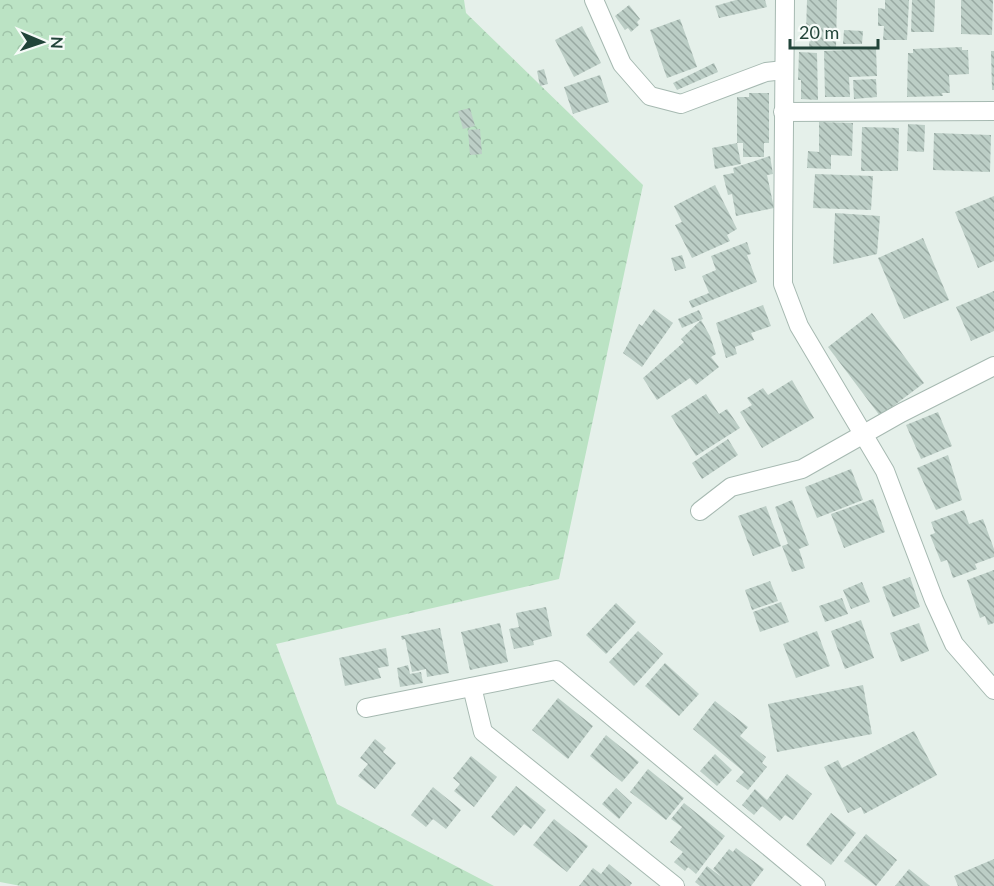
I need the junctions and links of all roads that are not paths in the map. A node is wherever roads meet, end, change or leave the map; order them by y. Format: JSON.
{"nodes":[{"id":1,"x":594,"y":0,"type":"edge"},
{"id":2,"x":785,"y":0,"type":"edge"},
{"id":3,"x":784,"y":70,"type":"junction"},
{"id":4,"x":994,"y":111,"type":"edge"},
{"id":5,"x":783,"y":112,"type":"junction"},
{"id":6,"x":994,"y":366,"type":"edge"},
{"id":7,"x":864,"y":436,"type":"junction"},
{"id":8,"x":700,"y":511,"type":"dead end"},
{"id":9,"x":472,"y":687,"type":"junction"},
{"id":10,"x":994,"y":690,"type":"edge"},
{"id":11,"x":366,"y":708,"type":"dead end"},
{"id":12,"x":675,"y":886,"type":"edge"},
{"id":13,"x":816,"y":886,"type":"edge"}],
"edges":[{"from":1,"to":3,"type":"street"},
{"from":2,"to":3,"type":"street"},
{"from":3,"to":5,"type":"street"},
{"from":4,"to":5,"type":"street"},
{"from":5,"to":7,"type":"street"},
{"from":6,"to":7,"type":"street"},
{"from":7,"to":8,"type":"street"},
{"from":7,"to":10,"type":"street"},
{"from":9,"to":11,"type":"street"},
{"from":9,"to":12,"type":"street"},
{"from":9,"to":13,"type":"street"}]}
